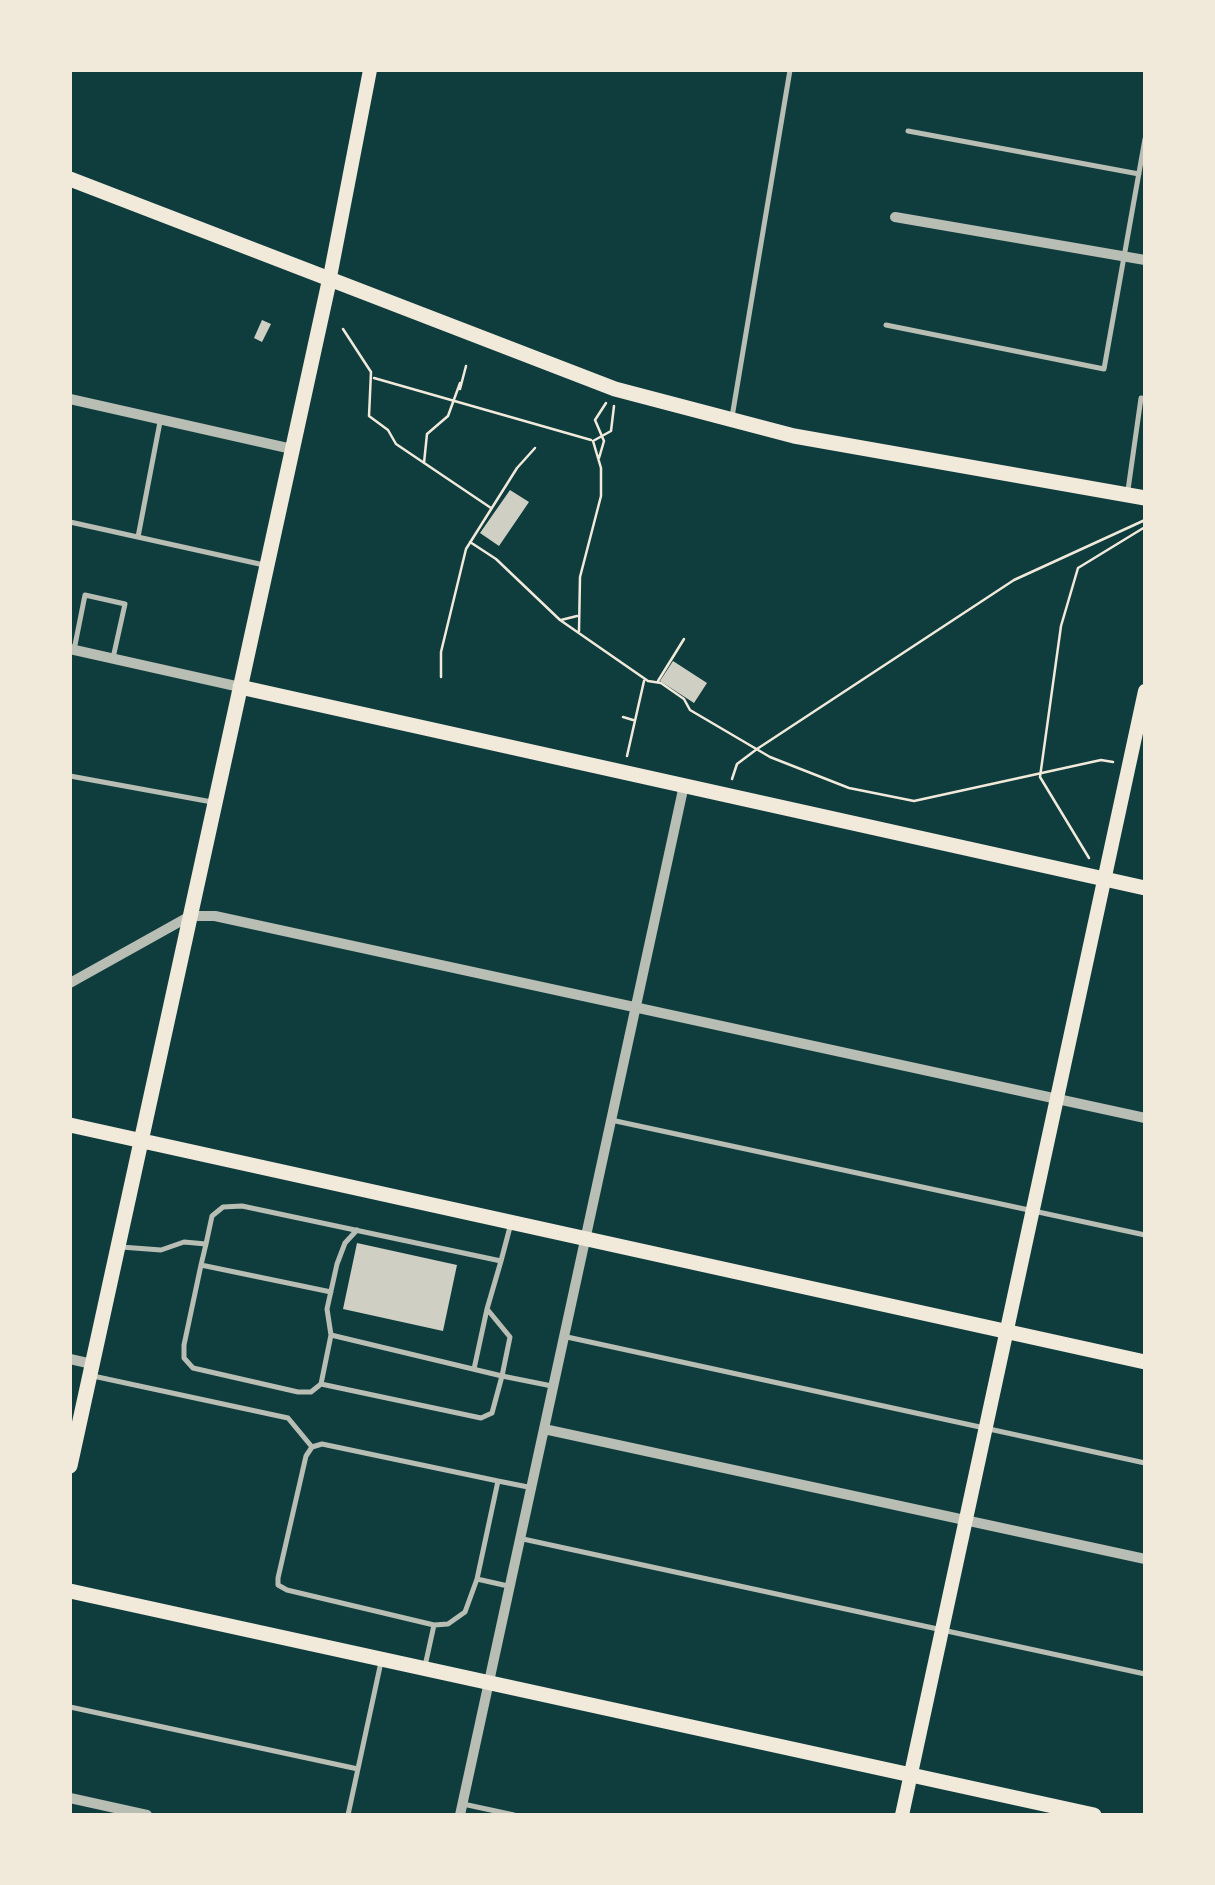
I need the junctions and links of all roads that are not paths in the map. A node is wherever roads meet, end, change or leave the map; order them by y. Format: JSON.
{"nodes":[{"id":1,"x":370,"y":70,"type":"edge"},
{"id":2,"x":790,"y":70,"type":"edge"},
{"id":3,"x":908,"y":132,"type":"dead end"},
{"id":4,"x":1145,"y":139,"type":"edge"},
{"id":5,"x":1139,"y":174,"type":"junction"},
{"id":6,"x":70,"y":180,"type":"edge"},
{"id":7,"x":895,"y":216,"type":"dead end"},
{"id":8,"x":1126,"y":257,"type":"junction"},
{"id":9,"x":1145,"y":260,"type":"edge"},
{"id":10,"x":328,"y":282,"type":"junction"},
{"id":11,"x":886,"y":324,"type":"dead end"},
{"id":12,"x":1145,"y":399,"type":"edge"},
{"id":13,"x":70,"y":400,"type":"edge"},
{"id":14,"x":161,"y":420,"type":"junction"},
{"id":15,"x":731,"y":422,"type":"junction"},
{"id":16,"x":292,"y":449,"type":"junction"},
{"id":17,"x":1127,"y":495,"type":"junction"},
{"id":18,"x":1145,"y":498,"type":"edge"},
{"id":19,"x":70,"y":522,"type":"edge"},
{"id":20,"x":138,"y":537,"type":"junction"},
{"id":21,"x":267,"y":565,"type":"junction"},
{"id":22,"x":72,"y":649,"type":"edge"},
{"id":23,"x":112,"y":658,"type":"junction"},
{"id":24,"x":240,"y":687,"type":"junction"},
{"id":25,"x":1145,"y":691,"type":"edge"},
{"id":26,"x":70,"y":776,"type":"edge"},
{"id":27,"x":684,"y":785,"type":"junction"},
{"id":28,"x":215,"y":803,"type":"junction"},
{"id":29,"x":1105,"y":879,"type":"junction"},
{"id":30,"x":1145,"y":888,"type":"edge"},
{"id":31,"x":190,"y":916,"type":"junction"},
{"id":32,"x":70,"y":983,"type":"edge"},
{"id":33,"x":636,"y":1007,"type":"junction"},
{"id":34,"x":1057,"y":1099,"type":"junction"},
{"id":35,"x":1145,"y":1118,"type":"edge"},
{"id":36,"x":611,"y":1120,"type":"junction"},
{"id":37,"x":70,"y":1125,"type":"edge"},
{"id":38,"x":141,"y":1141,"type":"junction"},
{"id":39,"x":1033,"y":1211,"type":"junction"},
{"id":40,"x":510,"y":1224,"type":"junction"},
{"id":41,"x":357,"y":1230,"type":"junction"},
{"id":42,"x":1145,"y":1235,"type":"edge"},
{"id":43,"x":585,"y":1240,"type":"junction"},
{"id":44,"x":206,"y":1244,"type":"junction"},
{"id":45,"x":118,"y":1247,"type":"junction"},
{"id":46,"x":502,"y":1261,"type":"junction"},
{"id":47,"x":201,"y":1266,"type":"junction"},
{"id":48,"x":331,"y":1292,"type":"junction"},
{"id":49,"x":487,"y":1310,"type":"junction"},
{"id":50,"x":1006,"y":1331,"type":"junction"},
{"id":51,"x":331,"y":1336,"type":"junction"},
{"id":52,"x":564,"y":1336,"type":"junction"},
{"id":53,"x":70,"y":1359,"type":"edge"},
{"id":54,"x":1145,"y":1362,"type":"edge"},
{"id":55,"x":474,"y":1369,"type":"junction"},
{"id":56,"x":91,"y":1370,"type":"junction"},
{"id":57,"x":502,"y":1376,"type":"junction"},
{"id":58,"x":322,"y":1384,"type":"junction"},
{"id":59,"x":554,"y":1386,"type":"junction"},
{"id":60,"x":986,"y":1428,"type":"junction"},
{"id":61,"x":544,"y":1429,"type":"junction"},
{"id":62,"x":312,"y":1447,"type":"junction"},
{"id":63,"x":1145,"y":1463,"type":"edge"},
{"id":64,"x":70,"y":1466,"type":"edge"},
{"id":65,"x":498,"y":1481,"type":"junction"},
{"id":66,"x":531,"y":1488,"type":"junction"},
{"id":67,"x":966,"y":1520,"type":"junction"},
{"id":68,"x":520,"y":1538,"type":"junction"},
{"id":69,"x":1145,"y":1559,"type":"edge"},
{"id":70,"x":476,"y":1579,"type":"junction"},
{"id":71,"x":510,"y":1586,"type":"junction"},
{"id":72,"x":70,"y":1591,"type":"edge"},
{"id":73,"x":434,"y":1625,"type":"junction"},
{"id":74,"x":942,"y":1629,"type":"junction"},
{"id":75,"x":382,"y":1660,"type":"junction"},
{"id":76,"x":424,"y":1669,"type":"junction"},
{"id":77,"x":1145,"y":1674,"type":"edge"},
{"id":78,"x":489,"y":1683,"type":"junction"},
{"id":79,"x":70,"y":1708,"type":"edge"},
{"id":80,"x":358,"y":1769,"type":"junction"},
{"id":81,"x":910,"y":1775,"type":"junction"},
{"id":82,"x":70,"y":1798,"type":"edge"},
{"id":83,"x":462,"y":1809,"type":"edge"},
{"id":84,"x":147,"y":1815,"type":"edge"},
{"id":85,"x":348,"y":1815,"type":"edge"},
{"id":86,"x":514,"y":1815,"type":"edge"},
{"id":87,"x":902,"y":1815,"type":"edge"},
{"id":88,"x":1094,"y":1815,"type":"edge"}],
"edges":[{"from":1,"to":10,"type":"main road"},
{"from":2,"to":15,"type":"lane"},
{"from":3,"to":5,"type":"lane"},
{"from":4,"to":5,"type":"lane"},
{"from":5,"to":8,"type":"lane"},
{"from":6,"to":10,"type":"main road"},
{"from":7,"to":8,"type":"street"},
{"from":8,"to":9,"type":"street"},
{"from":8,"to":11,"type":"lane"},
{"from":10,"to":15,"type":"main road"},
{"from":10,"to":16,"type":"main road"},
{"from":12,"to":17,"type":"lane"},
{"from":13,"to":14,"type":"street"},
{"from":14,"to":16,"type":"street"},
{"from":14,"to":20,"type":"lane"},
{"from":15,"to":17,"type":"main road"},
{"from":16,"to":21,"type":"main road"},
{"from":17,"to":18,"type":"main road"},
{"from":19,"to":20,"type":"lane"},
{"from":20,"to":21,"type":"lane"},
{"from":21,"to":24,"type":"main road"},
{"from":22,"to":23,"type":"street"},
{"from":22,"to":23,"type":"lane"},
{"from":23,"to":24,"type":"street"},
{"from":24,"to":27,"type":"main road"},
{"from":24,"to":28,"type":"main road"},
{"from":25,"to":29,"type":"main road"},
{"from":26,"to":28,"type":"lane"},
{"from":27,"to":29,"type":"main road"},
{"from":27,"to":33,"type":"street"},
{"from":28,"to":31,"type":"main road"},
{"from":29,"to":30,"type":"main road"},
{"from":29,"to":34,"type":"main road"},
{"from":31,"to":32,"type":"street"},
{"from":31,"to":33,"type":"street"},
{"from":31,"to":38,"type":"main road"},
{"from":33,"to":34,"type":"street"},
{"from":33,"to":36,"type":"street"},
{"from":34,"to":35,"type":"street"},
{"from":34,"to":39,"type":"main road"},
{"from":36,"to":39,"type":"lane"},
{"from":36,"to":43,"type":"street"},
{"from":37,"to":38,"type":"main road"},
{"from":38,"to":40,"type":"main road"},
{"from":38,"to":45,"type":"main road"},
{"from":39,"to":42,"type":"lane"},
{"from":39,"to":50,"type":"main road"},
{"from":40,"to":43,"type":"main road"},
{"from":40,"to":46,"type":"lane"},
{"from":41,"to":44,"type":"lane"},
{"from":41,"to":46,"type":"lane"},
{"from":41,"to":48,"type":"lane"},
{"from":43,"to":50,"type":"main road"},
{"from":43,"to":52,"type":"street"},
{"from":44,"to":45,"type":"lane"},
{"from":44,"to":47,"type":"lane"},
{"from":45,"to":56,"type":"main road"},
{"from":46,"to":49,"type":"lane"},
{"from":47,"to":48,"type":"lane"},
{"from":47,"to":58,"type":"lane"},
{"from":48,"to":51,"type":"lane"},
{"from":49,"to":55,"type":"lane"},
{"from":49,"to":57,"type":"lane"},
{"from":50,"to":54,"type":"main road"},
{"from":50,"to":60,"type":"main road"},
{"from":51,"to":55,"type":"lane"},
{"from":51,"to":58,"type":"lane"},
{"from":52,"to":59,"type":"street"},
{"from":52,"to":60,"type":"lane"},
{"from":53,"to":56,"type":"street"},
{"from":55,"to":57,"type":"lane"},
{"from":56,"to":62,"type":"lane"},
{"from":56,"to":64,"type":"main road"},
{"from":57,"to":58,"type":"lane"},
{"from":57,"to":59,"type":"lane"},
{"from":59,"to":61,"type":"street"},
{"from":60,"to":63,"type":"lane"},
{"from":60,"to":67,"type":"main road"},
{"from":61,"to":66,"type":"street"},
{"from":61,"to":67,"type":"street"},
{"from":62,"to":65,"type":"lane"},
{"from":62,"to":73,"type":"lane"},
{"from":65,"to":66,"type":"lane"},
{"from":65,"to":70,"type":"lane"},
{"from":66,"to":68,"type":"street"},
{"from":67,"to":69,"type":"street"},
{"from":67,"to":74,"type":"main road"},
{"from":68,"to":71,"type":"street"},
{"from":68,"to":74,"type":"lane"},
{"from":70,"to":71,"type":"lane"},
{"from":70,"to":73,"type":"lane"},
{"from":71,"to":78,"type":"street"},
{"from":72,"to":75,"type":"main road"},
{"from":73,"to":76,"type":"lane"},
{"from":74,"to":77,"type":"lane"},
{"from":74,"to":81,"type":"main road"},
{"from":75,"to":76,"type":"main road"},
{"from":75,"to":80,"type":"lane"},
{"from":76,"to":78,"type":"main road"},
{"from":78,"to":81,"type":"main road"},
{"from":78,"to":83,"type":"street"},
{"from":79,"to":80,"type":"lane"},
{"from":80,"to":85,"type":"lane"},
{"from":81,"to":87,"type":"main road"},
{"from":81,"to":88,"type":"main road"},
{"from":82,"to":84,"type":"street"},
{"from":83,"to":86,"type":"lane"}]}
